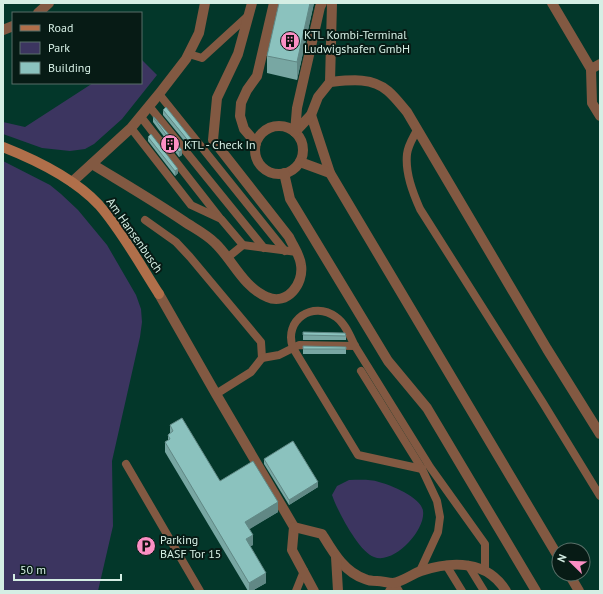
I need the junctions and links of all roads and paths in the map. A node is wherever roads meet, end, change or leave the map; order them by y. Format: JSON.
{"nodes":[{"id":1,"x":49,"y":3,"type":"edge"},
{"id":2,"x":206,"y":3,"type":"edge"},
{"id":3,"x":252,"y":3,"type":"edge"},
{"id":4,"x":274,"y":3,"type":"edge"},
{"id":5,"x":322,"y":3,"type":"edge"},
{"id":6,"x":332,"y":3,"type":"edge"},
{"id":7,"x":552,"y":3,"type":"edge"},
{"id":8,"x":39,"y":12,"type":"edge"},
{"id":9,"x":250,"y":14,"type":"junction"},
{"id":10,"x":189,"y":54,"type":"junction"},
{"id":11,"x":596,"y":66,"type":"edge"},
{"id":12,"x":330,"y":82,"type":"junction"},
{"id":13,"x":159,"y":94,"type":"junction"},
{"id":14,"x":150,"y":106,"type":"junction"},
{"id":15,"x":311,"y":115,"type":"junction"},
{"id":16,"x":600,"y":116,"type":"edge"},
{"id":17,"x":141,"y":117,"type":"junction"},
{"id":18,"x":131,"y":128,"type":"junction"},
{"id":19,"x":417,"y":130,"type":"junction"},
{"id":20,"x":295,"y":132,"type":"junction"},
{"id":21,"x":256,"y":143,"type":"junction"},
{"id":22,"x":3,"y":147,"type":"edge"},
{"id":23,"x":300,"y":162,"type":"junction"},
{"id":24,"x":92,"y":164,"type":"junction"},
{"id":25,"x":284,"y":173,"type":"junction"},
{"id":26,"x":330,"y":173,"type":"junction"},
{"id":27,"x":72,"y":182,"type":"junction"},
{"id":28,"x":221,"y":219,"type":"junction"},
{"id":29,"x":145,"y":220,"type":"dead end"},
{"id":30,"x":243,"y":244,"type":"junction"},
{"id":31,"x":264,"y":248,"type":"junction"},
{"id":32,"x":285,"y":251,"type":"junction"},
{"id":33,"x":297,"y":252,"type":"junction"},
{"id":34,"x":227,"y":258,"type":"junction"},
{"id":35,"x":355,"y":346,"type":"junction"},
{"id":36,"x":293,"y":348,"type":"junction"},
{"id":37,"x":262,"y":358,"type":"junction"},
{"id":38,"x":361,"y":371,"type":"dead end"},
{"id":39,"x":216,"y":394,"type":"junction"},
{"id":40,"x":600,"y":434,"type":"edge"},
{"id":41,"x":126,"y":464,"type":"dead end"},
{"id":42,"x":422,"y":469,"type":"junction"},
{"id":43,"x":600,"y":496,"type":"edge"},
{"id":44,"x":294,"y":527,"type":"junction"},
{"id":45,"x":551,"y":545,"type":"edge"},
{"id":46,"x":336,"y":557,"type":"junction"},
{"id":47,"x":446,"y":565,"type":"junction"},
{"id":48,"x":468,"y":565,"type":"junction"},
{"id":49,"x":485,"y":570,"type":"junction"},
{"id":50,"x":304,"y":571,"type":"junction"},
{"id":51,"x":420,"y":571,"type":"junction"},
{"id":52,"x":574,"y":582,"type":"edge"},
{"id":53,"x":394,"y":588,"type":"edge"},
{"id":54,"x":200,"y":591,"type":"edge"},
{"id":55,"x":296,"y":591,"type":"edge"},
{"id":56,"x":314,"y":591,"type":"edge"},
{"id":57,"x":338,"y":591,"type":"edge"},
{"id":58,"x":462,"y":591,"type":"edge"},
{"id":59,"x":484,"y":591,"type":"edge"},
{"id":60,"x":506,"y":591,"type":"edge"},
{"id":61,"x":536,"y":591,"type":"edge"},
{"id":62,"x":579,"y":591,"type":"edge"}],
"edges":[{"from":1,"to":8,"type":"street"},
{"from":2,"to":10,"type":"street"},
{"from":3,"to":9,"type":"street"},
{"from":4,"to":21,"type":"street"},
{"from":5,"to":20,"type":"street"},
{"from":6,"to":12,"type":"street"},
{"from":7,"to":11,"type":"street"},
{"from":9,"to":10,"type":"lane"},
{"from":9,"to":33,"type":"street"},
{"from":10,"to":13,"type":"street"},
{"from":11,"to":16,"type":"street"},
{"from":12,"to":15,"type":"street"},
{"from":12,"to":19,"type":"street"},
{"from":13,"to":14,"type":"street"},
{"from":13,"to":32,"type":"lane"},
{"from":14,"to":17,"type":"street"},
{"from":14,"to":31,"type":"lane"},
{"from":15,"to":20,"type":"street"},
{"from":15,"to":26,"type":"street"},
{"from":17,"to":18,"type":"street"},
{"from":17,"to":28,"type":"lane"},
{"from":18,"to":24,"type":"street"},
{"from":18,"to":28,"type":"lane"},
{"from":19,"to":40,"type":"street"},
{"from":19,"to":43,"type":"lane"},
{"from":20,"to":21,"type":"street"},
{"from":20,"to":23,"type":"street"},
{"from":21,"to":25,"type":"street"},
{"from":22,"to":27,"type":"street","name":"Am Hansenbusch"},
{"from":23,"to":25,"type":"street"},
{"from":23,"to":26,"type":"street"},
{"from":24,"to":27,"type":"street"},
{"from":24,"to":34,"type":"street"},
{"from":25,"to":61,"type":"street"},
{"from":26,"to":45,"type":"street"},
{"from":27,"to":39,"type":"street","name":"Am Hansenbusch"},
{"from":28,"to":30,"type":"lane"},
{"from":29,"to":37,"type":"lane"},
{"from":30,"to":31,"type":"lane"},
{"from":30,"to":34,"type":"lane"},
{"from":31,"to":32,"type":"lane"},
{"from":32,"to":33,"type":"lane"},
{"from":33,"to":34,"type":"street"},
{"from":35,"to":36,"type":"lane"},
{"from":35,"to":36,"type":"lane"},
{"from":35,"to":49,"type":"lane"},
{"from":36,"to":37,"type":"lane"},
{"from":36,"to":42,"type":"lane"},
{"from":37,"to":39,"type":"lane"},
{"from":38,"to":42,"type":"lane"},
{"from":39,"to":44,"type":"street"},
{"from":41,"to":54,"type":"lane"},
{"from":42,"to":51,"type":"lane"},
{"from":44,"to":46,"type":"street"},
{"from":44,"to":50,"type":"street"},
{"from":46,"to":53,"type":"street"},
{"from":46,"to":57,"type":"street"},
{"from":47,"to":48,"type":"street"},
{"from":47,"to":51,"type":"street"},
{"from":47,"to":58,"type":"lane"},
{"from":48,"to":49,"type":"street"},
{"from":48,"to":59,"type":"lane"},
{"from":49,"to":60,"type":"street"},
{"from":50,"to":55,"type":"lane"},
{"from":50,"to":56,"type":"street"},
{"from":51,"to":53,"type":"street"},
{"from":52,"to":62,"type":"street"}]}
